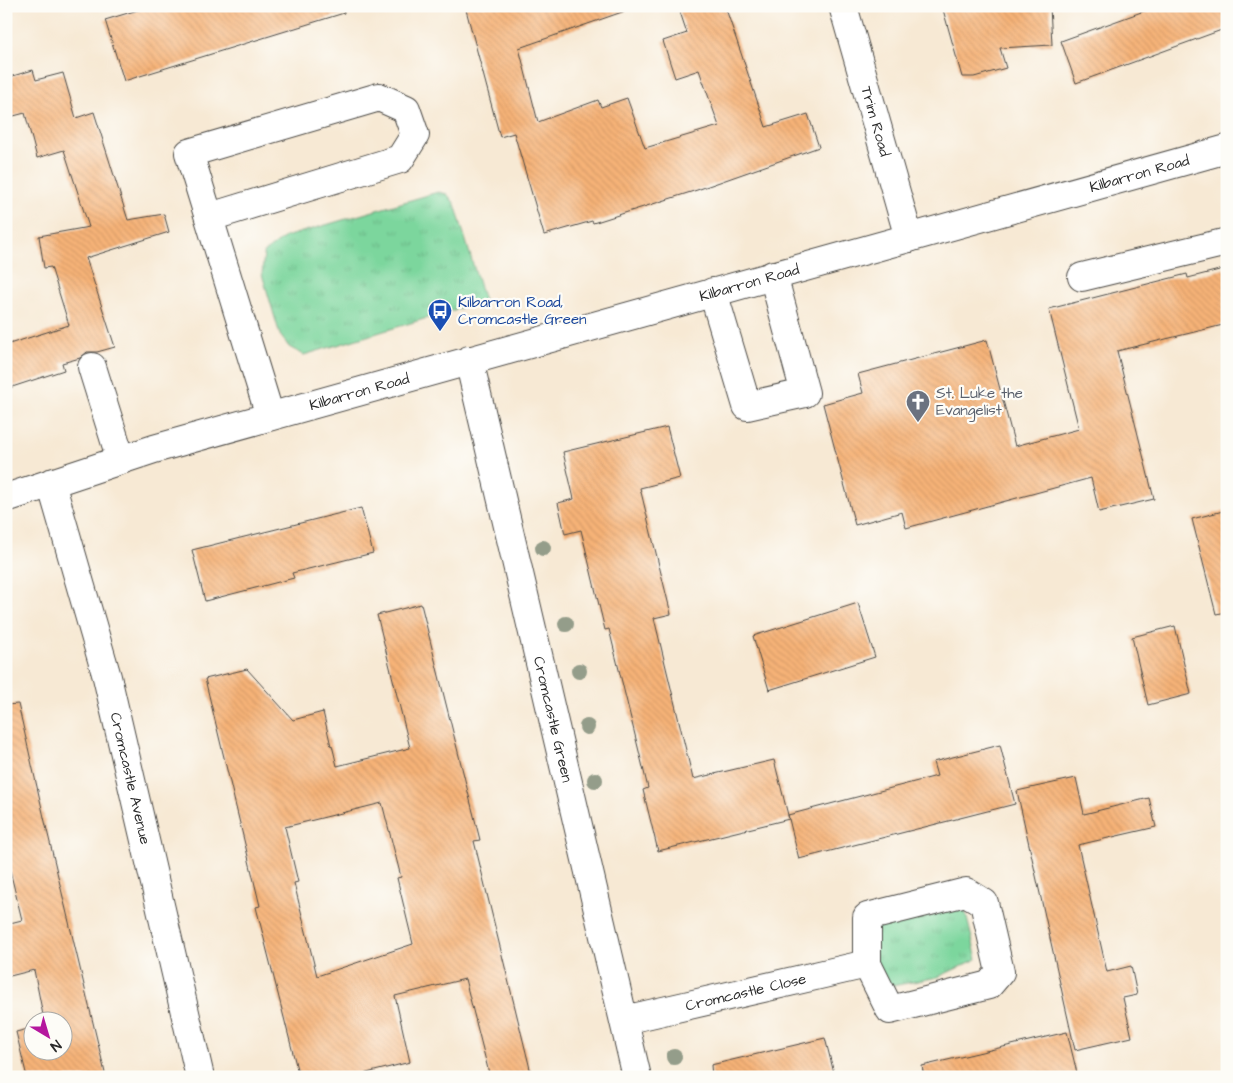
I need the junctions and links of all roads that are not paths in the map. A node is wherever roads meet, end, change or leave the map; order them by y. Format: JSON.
{"nodes":[{"id":1,"x":843,"y":6,"type":"edge"},
{"id":2,"x":1227,"y":149,"type":"edge"},
{"id":3,"x":210,"y":217,"type":"junction"},
{"id":4,"x":909,"y":238,"type":"junction"},
{"id":5,"x":1227,"y":242,"type":"edge"},
{"id":6,"x":773,"y":275,"type":"junction"},
{"id":7,"x":1082,"y":277,"type":"dead end"},
{"id":8,"x":713,"y":292,"type":"junction"},
{"id":9,"x":470,"y":360,"type":"junction"},
{"id":10,"x":92,"y":367,"type":"dead end"},
{"id":11,"x":270,"y":416,"type":"junction"},
{"id":12,"x":121,"y":460,"type":"junction"},
{"id":13,"x":51,"y":483,"type":"junction"},
{"id":14,"x":6,"y":498,"type":"edge"},
{"id":15,"x":867,"y":964,"type":"junction"},
{"id":16,"x":624,"y":1020,"type":"junction"},
{"id":17,"x":200,"y":1077,"type":"edge"},
{"id":18,"x":637,"y":1077,"type":"edge"}],
"edges":[{"from":1,"to":4,"type":"street","name":"Trim Road"},
{"from":2,"to":4,"type":"street","name":"Kilbarron Road"},
{"from":3,"to":3,"type":"street"},
{"from":3,"to":11,"type":"street"},
{"from":4,"to":6,"type":"street","name":"Kilbarron Road"},
{"from":5,"to":7,"type":"street"},
{"from":6,"to":8,"type":"street","name":"Kilbarron Road"},
{"from":6,"to":8,"type":"street"},
{"from":8,"to":9,"type":"street","name":"Kilbarron Road"},
{"from":9,"to":11,"type":"street","name":"Kilbarron Road"},
{"from":9,"to":16,"type":"street","name":"Cromcastle Green"},
{"from":10,"to":12,"type":"street"},
{"from":11,"to":12,"type":"street","name":"Kilbarron Road"},
{"from":12,"to":13,"type":"street","name":"Kilbarron Road"},
{"from":13,"to":14,"type":"street","name":"Kilbarron Road"},
{"from":13,"to":17,"type":"street","name":"Cromcastle Avenue"},
{"from":15,"to":15,"type":"street"},
{"from":15,"to":16,"type":"street","name":"Cromcastle Close"},
{"from":16,"to":18,"type":"street","name":"Cromcastle Green"}]}
